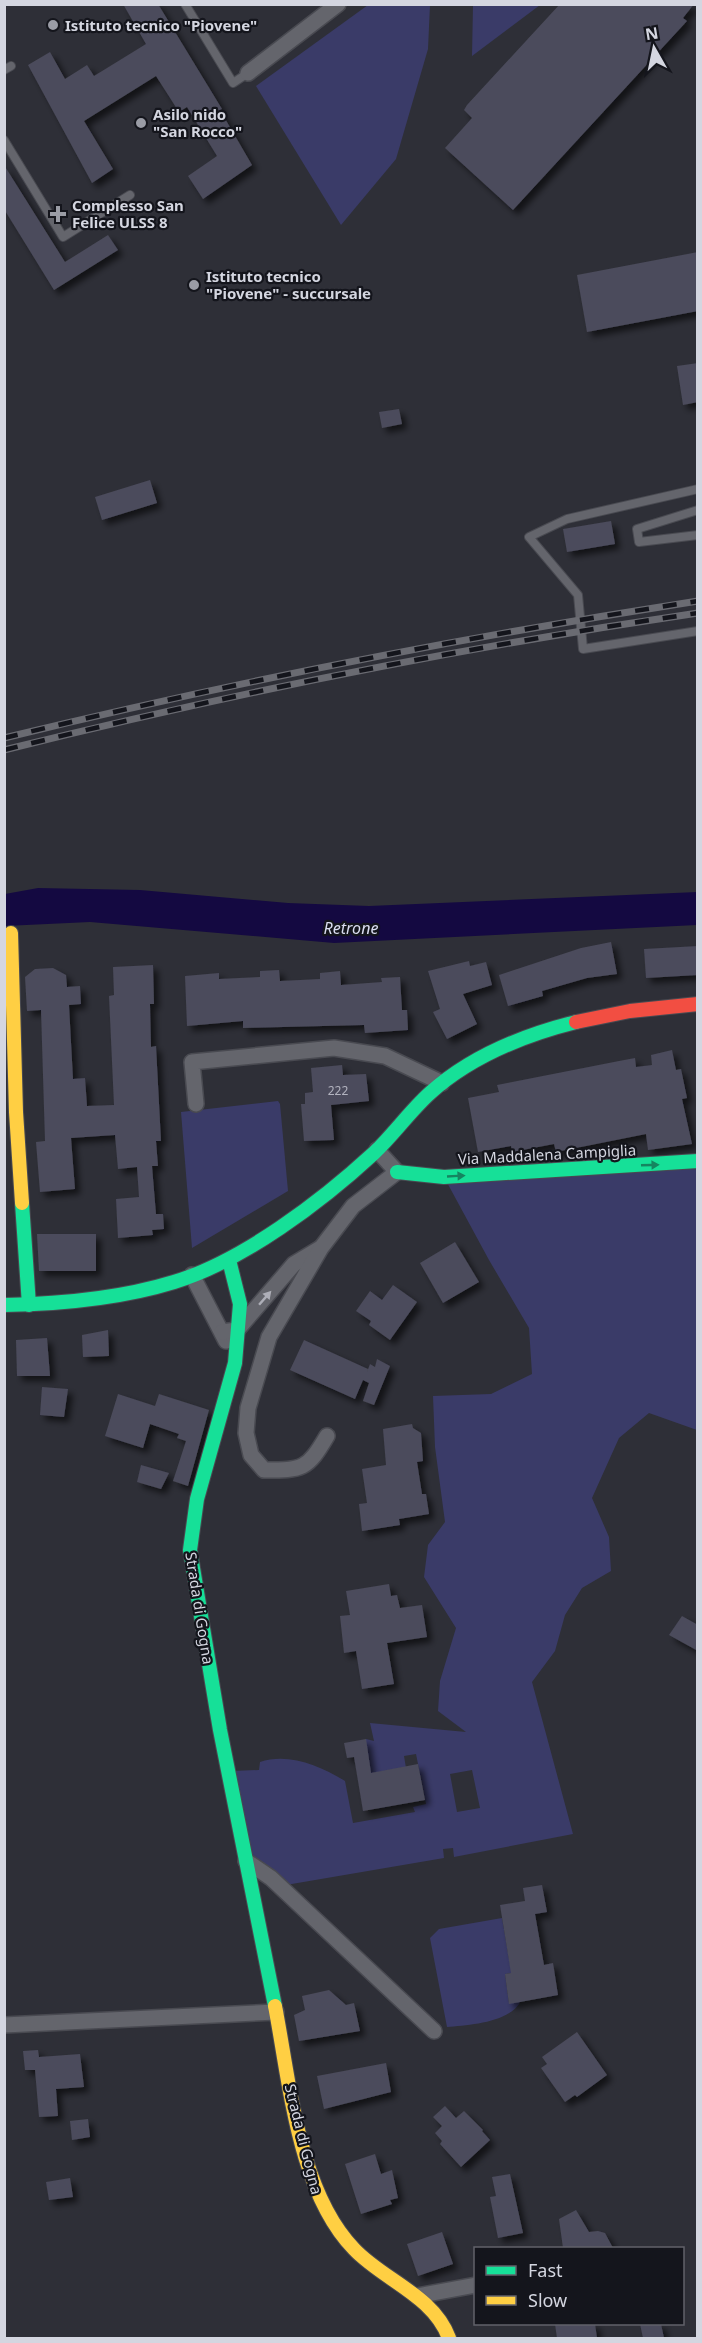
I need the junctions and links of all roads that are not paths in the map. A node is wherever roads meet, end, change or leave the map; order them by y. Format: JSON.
{"nodes":[{"id":1,"x":185,"y":4,"type":"edge"},
{"id":2,"x":338,"y":4,"type":"edge"},
{"id":3,"x":248,"y":73,"type":"joint"},
{"id":4,"x":4,"y":140,"type":"edge"},
{"id":5,"x":130,"y":195,"type":"dead end"},
{"id":6,"x":698,"y":489,"type":"edge"},
{"id":7,"x":698,"y":510,"type":"edge"},
{"id":8,"x":698,"y":535,"type":"edge"},
{"id":9,"x":698,"y":631,"type":"edge"},
{"id":10,"x":11,"y":933,"type":"dead end"},
{"id":11,"x":698,"y":1004,"type":"edge"},
{"id":12,"x":442,"y":1083,"type":"junction"},
{"id":13,"x":196,"y":1104,"type":"dead end"},
{"id":14,"x":376,"y":1150,"type":"junction"},
{"id":15,"x":698,"y":1161,"type":"edge"},
{"id":16,"x":398,"y":1172,"type":"junction"},
{"id":17,"x":321,"y":1248,"type":"junction"},
{"id":18,"x":229,"y":1260,"type":"junction"},
{"id":19,"x":192,"y":1275,"type":"junction"},
{"id":20,"x":4,"y":1305,"type":"edge"},
{"id":21,"x":29,"y":1305,"type":"junction"},
{"id":22,"x":237,"y":1330,"type":"junction"},
{"id":23,"x":222,"y":1332,"type":"junction"},
{"id":24,"x":234,"y":1357,"type":"junction"},
{"id":25,"x":327,"y":1436,"type":"dead end"},
{"id":26,"x":246,"y":1861,"type":"junction"},
{"id":27,"x":276,"y":2013,"type":"junction"},
{"id":28,"x":4,"y":2025,"type":"edge"},
{"id":29,"x":434,"y":2031,"type":"dead end"},
{"id":30,"x":474,"y":2285,"type":"edge"},
{"id":31,"x":417,"y":2296,"type":"junction"},
{"id":32,"x":449,"y":2338,"type":"edge"}],
"edges":[{"from":1,"to":3,"type":"lane"},
{"from":2,"to":3,"type":"street"},
{"from":4,"to":5,"type":"lane"},
{"from":6,"to":9,"type":"lane"},
{"from":7,"to":8,"type":"lane"},
{"from":10,"to":21,"type":"street"},
{"from":11,"to":12,"type":"street"},
{"from":12,"to":13,"type":"street"},
{"from":12,"to":14,"type":"street"},
{"from":14,"to":16,"type":"street"},
{"from":14,"to":18,"type":"street"},
{"from":16,"to":15,"type":"street","name":"Via Maddalena Campiglia","one_way":true},
{"from":16,"to":17,"type":"street"},
{"from":22,"to":17,"type":"street","one_way":true},
{"from":17,"to":25,"type":"street"},
{"from":18,"to":19,"type":"street"},
{"from":18,"to":22,"type":"street","name":"Strada di Gogna"},
{"from":19,"to":21,"type":"street"},
{"from":19,"to":23,"type":"street"},
{"from":20,"to":21,"type":"street"},
{"from":22,"to":23,"type":"street"},
{"from":22,"to":24,"type":"street","name":"Strada di Gogna"},
{"from":23,"to":24,"type":"street"},
{"from":24,"to":26,"type":"street","name":"Strada di Gogna"},
{"from":26,"to":27,"type":"street","name":"Strada di Gogna"},
{"from":26,"to":29,"type":"street"},
{"from":27,"to":28,"type":"street"},
{"from":27,"to":31,"type":"street","name":"Strada di Gogna"},
{"from":30,"to":31,"type":"street"},
{"from":31,"to":32,"type":"street","name":"Strada di Gogna"}]}
